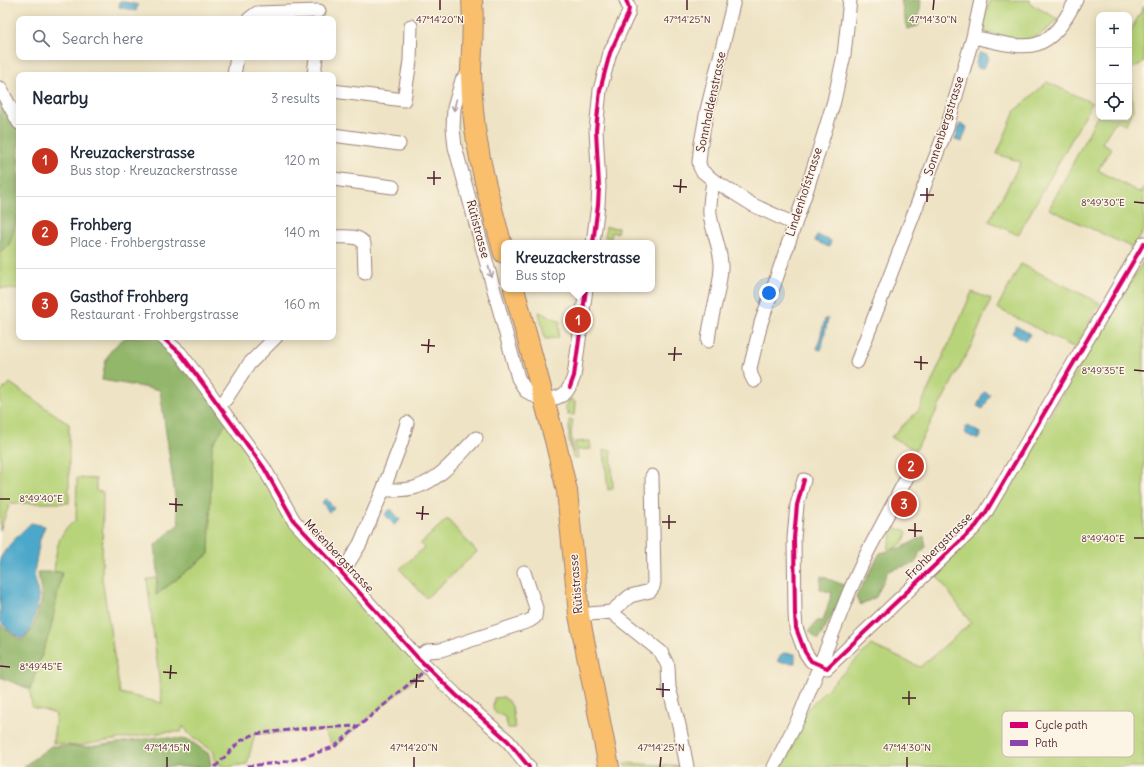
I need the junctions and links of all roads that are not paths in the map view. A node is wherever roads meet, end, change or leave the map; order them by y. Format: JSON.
{"nodes":[{"id":1,"x":472,"y":0,"type":"edge"},
{"id":2,"x":626,"y":0,"type":"edge"},
{"id":3,"x":734,"y":0,"type":"edge"},
{"id":4,"x":850,"y":0,"type":"edge"},
{"id":5,"x":982,"y":0,"type":"edge"},
{"id":6,"x":1076,"y":0,"type":"edge"},
{"id":7,"x":318,"y":10,"type":"edge"},
{"id":8,"x":254,"y":16,"type":"edge"},
{"id":9,"x":411,"y":26,"type":"dead end"},
{"id":10,"x":973,"y":37,"type":"junction"},
{"id":11,"x":236,"y":60,"type":"edge"},
{"id":12,"x":316,"y":60,"type":"edge"},
{"id":13,"x":471,"y":71,"type":"junction"},
{"id":14,"x":234,"y":72,"type":"edge"},
{"id":15,"x":314,"y":72,"type":"edge"},
{"id":16,"x":0,"y":88,"type":"edge"},
{"id":17,"x":336,"y":91,"type":"edge"},
{"id":18,"x":16,"y":117,"type":"edge"},
{"id":19,"x":336,"y":135,"type":"edge"},
{"id":20,"x":399,"y":144,"type":"dead end"},
{"id":21,"x":336,"y":179,"type":"edge"},
{"id":22,"x":713,"y":180,"type":"junction"},
{"id":23,"x":393,"y":187,"type":"dead end"},
{"id":24,"x":794,"y":224,"type":"junction"},
{"id":25,"x":336,"y":236,"type":"edge"},
{"id":26,"x":593,"y":240,"type":"edge"},
{"id":27,"x":501,"y":242,"type":"edge"},
{"id":28,"x":1144,"y":243,"type":"edge"},
{"id":29,"x":365,"y":273,"type":"dead end"},
{"id":30,"x":515,"y":292,"type":"edge"},
{"id":31,"x":586,"y":292,"type":"edge"},
{"id":32,"x":165,"y":340,"type":"edge"},
{"id":33,"x":273,"y":340,"type":"edge"},
{"id":34,"x":708,"y":341,"type":"dead end"},
{"id":35,"x":857,"y":362,"type":"dead end"},
{"id":36,"x":754,"y":381,"type":"dead end"},
{"id":37,"x":544,"y":401,"type":"junction"},
{"id":38,"x":219,"y":406,"type":"junction"},
{"id":39,"x":407,"y":423,"type":"dead end"},
{"id":40,"x":476,"y":438,"type":"dead end"},
{"id":41,"x":912,"y":468,"type":"dead end"},
{"id":42,"x":652,"y":476,"type":"dead end"},
{"id":43,"x":804,"y":480,"type":"dead end"},
{"id":44,"x":383,"y":490,"type":"junction"},
{"id":45,"x":524,"y":572,"type":"dead end"},
{"id":46,"x":342,"y":573,"type":"junction"},
{"id":47,"x":611,"y":612,"type":"junction"},
{"id":48,"x":579,"y":615,"type":"junction"},
{"id":49,"x":417,"y":657,"type":"junction"},
{"id":50,"x":818,"y":666,"type":"junction"},
{"id":51,"x":529,"y":767,"type":"edge"},
{"id":52,"x":609,"y":767,"type":"edge"},
{"id":53,"x":687,"y":767,"type":"edge"},
{"id":54,"x":774,"y":767,"type":"edge"}],
"edges":[{"from":1,"to":13,"type":"main road","name":"Rütistrasse"},
{"from":2,"to":26,"type":"street"},
{"from":3,"to":22,"type":"street","name":"Sonnhaldenstrasse"},
{"from":4,"to":24,"type":"street","name":"Lindenhofstrasse"},
{"from":5,"to":10,"type":"street","name":"Sonnenbergstrasse"},
{"from":6,"to":10,"type":"street"},
{"from":7,"to":8,"type":"street"},
{"from":9,"to":17,"type":"street"},
{"from":10,"to":35,"type":"street","name":"Sonnenbergstrasse"},
{"from":11,"to":14,"type":"street"},
{"from":12,"to":15,"type":"street"},
{"from":13,"to":27,"type":"main road","name":"Rütistrasse"},
{"from":13,"to":37,"type":"street","name":"Rütistrasse","one_way":true},
{"from":16,"to":18,"type":"street"},
{"from":19,"to":20,"type":"street"},
{"from":21,"to":23,"type":"street"},
{"from":22,"to":24,"type":"street","name":"Sonnhaldenstrasse"},
{"from":22,"to":34,"type":"street"},
{"from":24,"to":36,"type":"street","name":"Lindenhofstrasse"},
{"from":25,"to":29,"type":"street"},
{"from":28,"to":50,"type":"street","name":"Frohbergstrasse"},
{"from":30,"to":37,"type":"main road","name":"Rütistrasse"},
{"from":31,"to":37,"type":"street"},
{"from":32,"to":38,"type":"street","name":"Meienbergstrasse"},
{"from":33,"to":38,"type":"street"},
{"from":37,"to":48,"type":"main road","name":"Rütistrasse"},
{"from":38,"to":46,"type":"street","name":"Meienbergstrasse"},
{"from":39,"to":44,"type":"street","name":"Meienbergstrasse"},
{"from":40,"to":44,"type":"street"},
{"from":41,"to":50,"type":"street"},
{"from":42,"to":47,"type":"street"},
{"from":43,"to":50,"type":"street"},
{"from":44,"to":46,"type":"street","name":"Meienbergstrasse"},
{"from":45,"to":49,"type":"street"},
{"from":46,"to":49,"type":"street","name":"Meienbergstrasse"},
{"from":47,"to":48,"type":"street"},
{"from":47,"to":53,"type":"street"},
{"from":48,"to":52,"type":"main road","name":"Rütistrasse"},
{"from":49,"to":51,"type":"street","name":"Meienbergstrasse"},
{"from":50,"to":54,"type":"street"}]}
